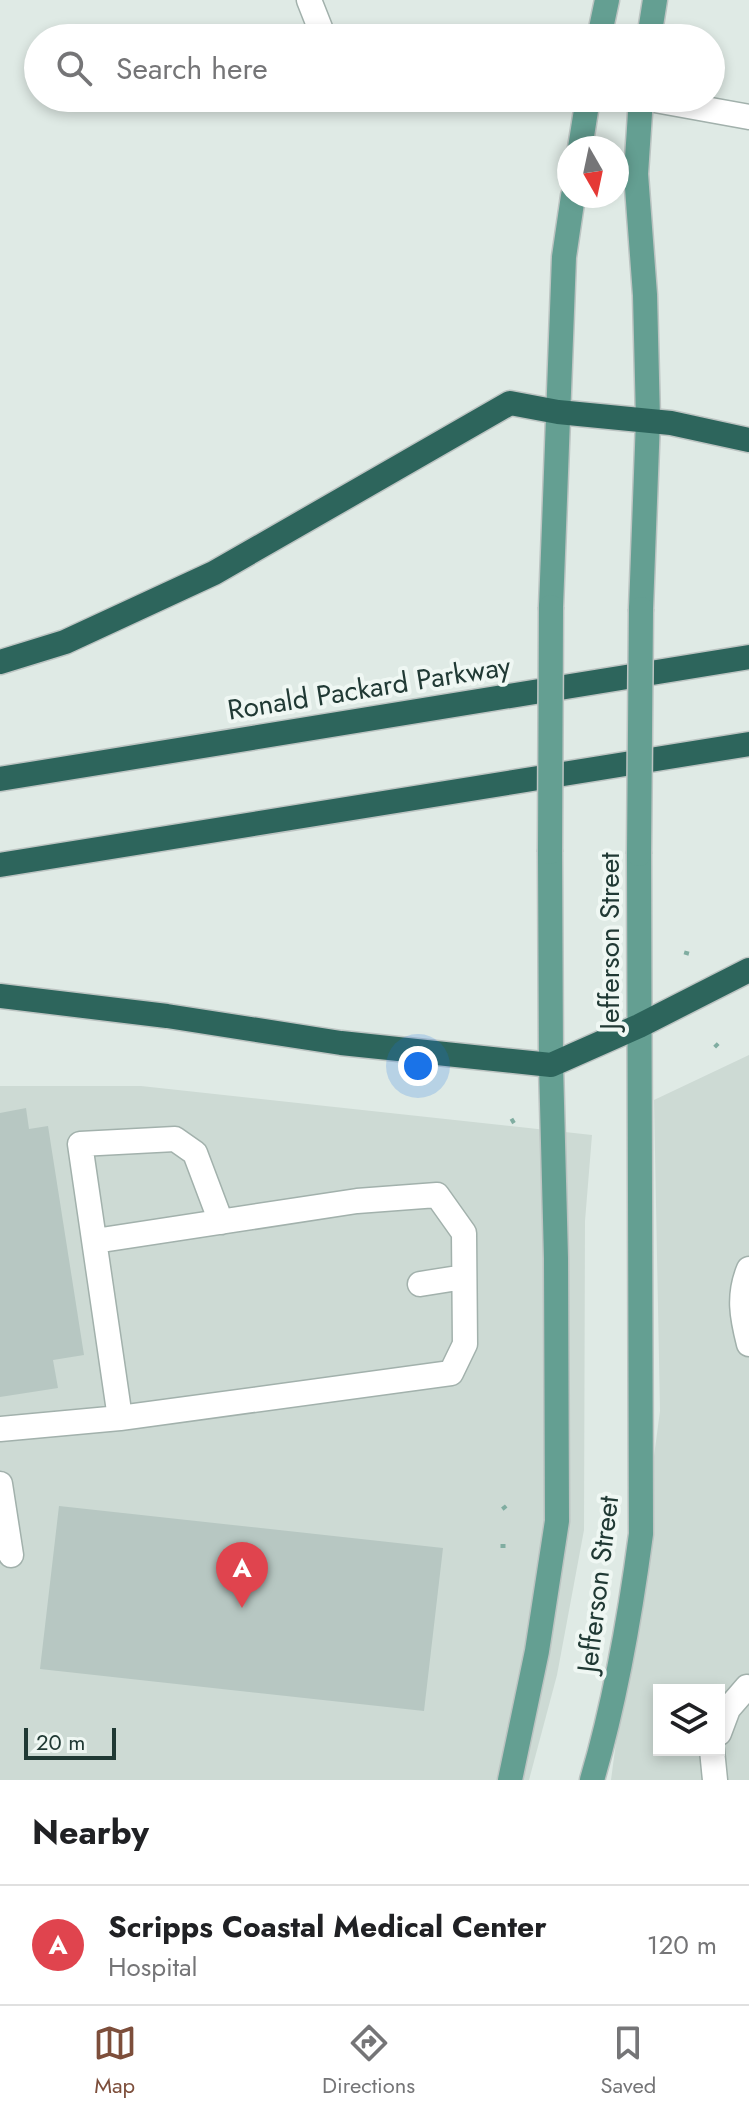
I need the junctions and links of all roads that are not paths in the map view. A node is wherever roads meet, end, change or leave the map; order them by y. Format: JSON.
{"nodes":[{"id":1,"x":309,"y":0,"type":"edge"},
{"id":2,"x":607,"y":0,"type":"edge"},
{"id":3,"x":655,"y":0,"type":"edge"},
{"id":4,"x":318,"y":24,"type":"edge"},
{"id":5,"x":602,"y":24,"type":"edge"},
{"id":6,"x":651,"y":24,"type":"edge"},
{"id":7,"x":586,"y":112,"type":"edge"},
{"id":8,"x":641,"y":112,"type":"edge"},
{"id":9,"x":721,"y":112,"type":"edge"},
{"id":10,"x":749,"y":117,"type":"edge"},
{"id":11,"x":582,"y":136,"type":"edge"},
{"id":12,"x":571,"y":208,"type":"edge"},
{"id":13,"x":558,"y":412,"type":"junction"},
{"id":14,"x":648,"y":420,"type":"junction"},
{"id":15,"x":749,"y":440,"type":"edge"},
{"id":16,"x":749,"y":657,"type":"edge"},
{"id":17,"x":0,"y":662,"type":"edge"},
{"id":18,"x":749,"y":744,"type":"edge"},
{"id":19,"x":0,"y":779,"type":"edge"},
{"id":20,"x":0,"y":865,"type":"edge"},
{"id":21,"x":749,"y":970,"type":"edge"},
{"id":22,"x":0,"y":996,"type":"edge"},
{"id":23,"x":639,"y":1026,"type":"junction"},
{"id":24,"x":551,"y":1065,"type":"junction"},
{"id":25,"x":221,"y":1222,"type":"junction"},
{"id":26,"x":95,"y":1241,"type":"junction"},
{"id":27,"x":749,"y":1269,"type":"edge"},
{"id":28,"x":464,"y":1277,"type":"junction"},
{"id":29,"x":420,"y":1284,"type":"dead end"},
{"id":30,"x":749,"y":1344,"type":"edge"},
{"id":31,"x":120,"y":1418,"type":"junction"},
{"id":32,"x":0,"y":1429,"type":"edge"},
{"id":33,"x":0,"y":1484,"type":"edge"},
{"id":34,"x":11,"y":1555,"type":"dead end"},
{"id":35,"x":748,"y":1686,"type":"edge"},
{"id":36,"x":725,"y":1717,"type":"edge"},
{"id":37,"x":713,"y":1756,"type":"edge"},
{"id":38,"x":510,"y":1780,"type":"edge"},
{"id":39,"x":592,"y":1780,"type":"edge"},
{"id":40,"x":715,"y":1780,"type":"edge"}],
"edges":[{"from":1,"to":4,"type":"street"},
{"from":2,"to":5,"type":"main road"},
{"from":3,"to":6,"type":"main road"},
{"from":7,"to":11,"type":"main road"},
{"from":8,"to":14,"type":"main road","name":"Jefferson Street"},
{"from":9,"to":10,"type":"street"},
{"from":12,"to":13,"type":"main road","name":"Jefferson Street"},
{"from":13,"to":14,"type":"highway"},
{"from":13,"to":17,"type":"highway"},
{"from":13,"to":24,"type":"main road","name":"Jefferson Street","bridge":true},
{"from":14,"to":15,"type":"highway"},
{"from":14,"to":23,"type":"main road","name":"Jefferson Street","bridge":true},
{"from":16,"to":19,"type":"highway","name":"Ronald Packard Parkway"},
{"from":18,"to":20,"type":"highway"},
{"from":21,"to":23,"type":"highway"},
{"from":22,"to":24,"type":"highway"},
{"from":23,"to":24,"type":"highway"},
{"from":23,"to":39,"type":"main road","name":"Jefferson Street"},
{"from":24,"to":38,"type":"main road","name":"Jefferson Street"},
{"from":25,"to":26,"type":"street"},
{"from":25,"to":26,"type":"street"},
{"from":25,"to":28,"type":"street"},
{"from":26,"to":31,"type":"street"},
{"from":27,"to":30,"type":"street"},
{"from":28,"to":29,"type":"street"},
{"from":28,"to":31,"type":"street"},
{"from":31,"to":32,"type":"street"},
{"from":33,"to":34,"type":"street"},
{"from":35,"to":36,"type":"street"},
{"from":37,"to":40,"type":"street"}]}
